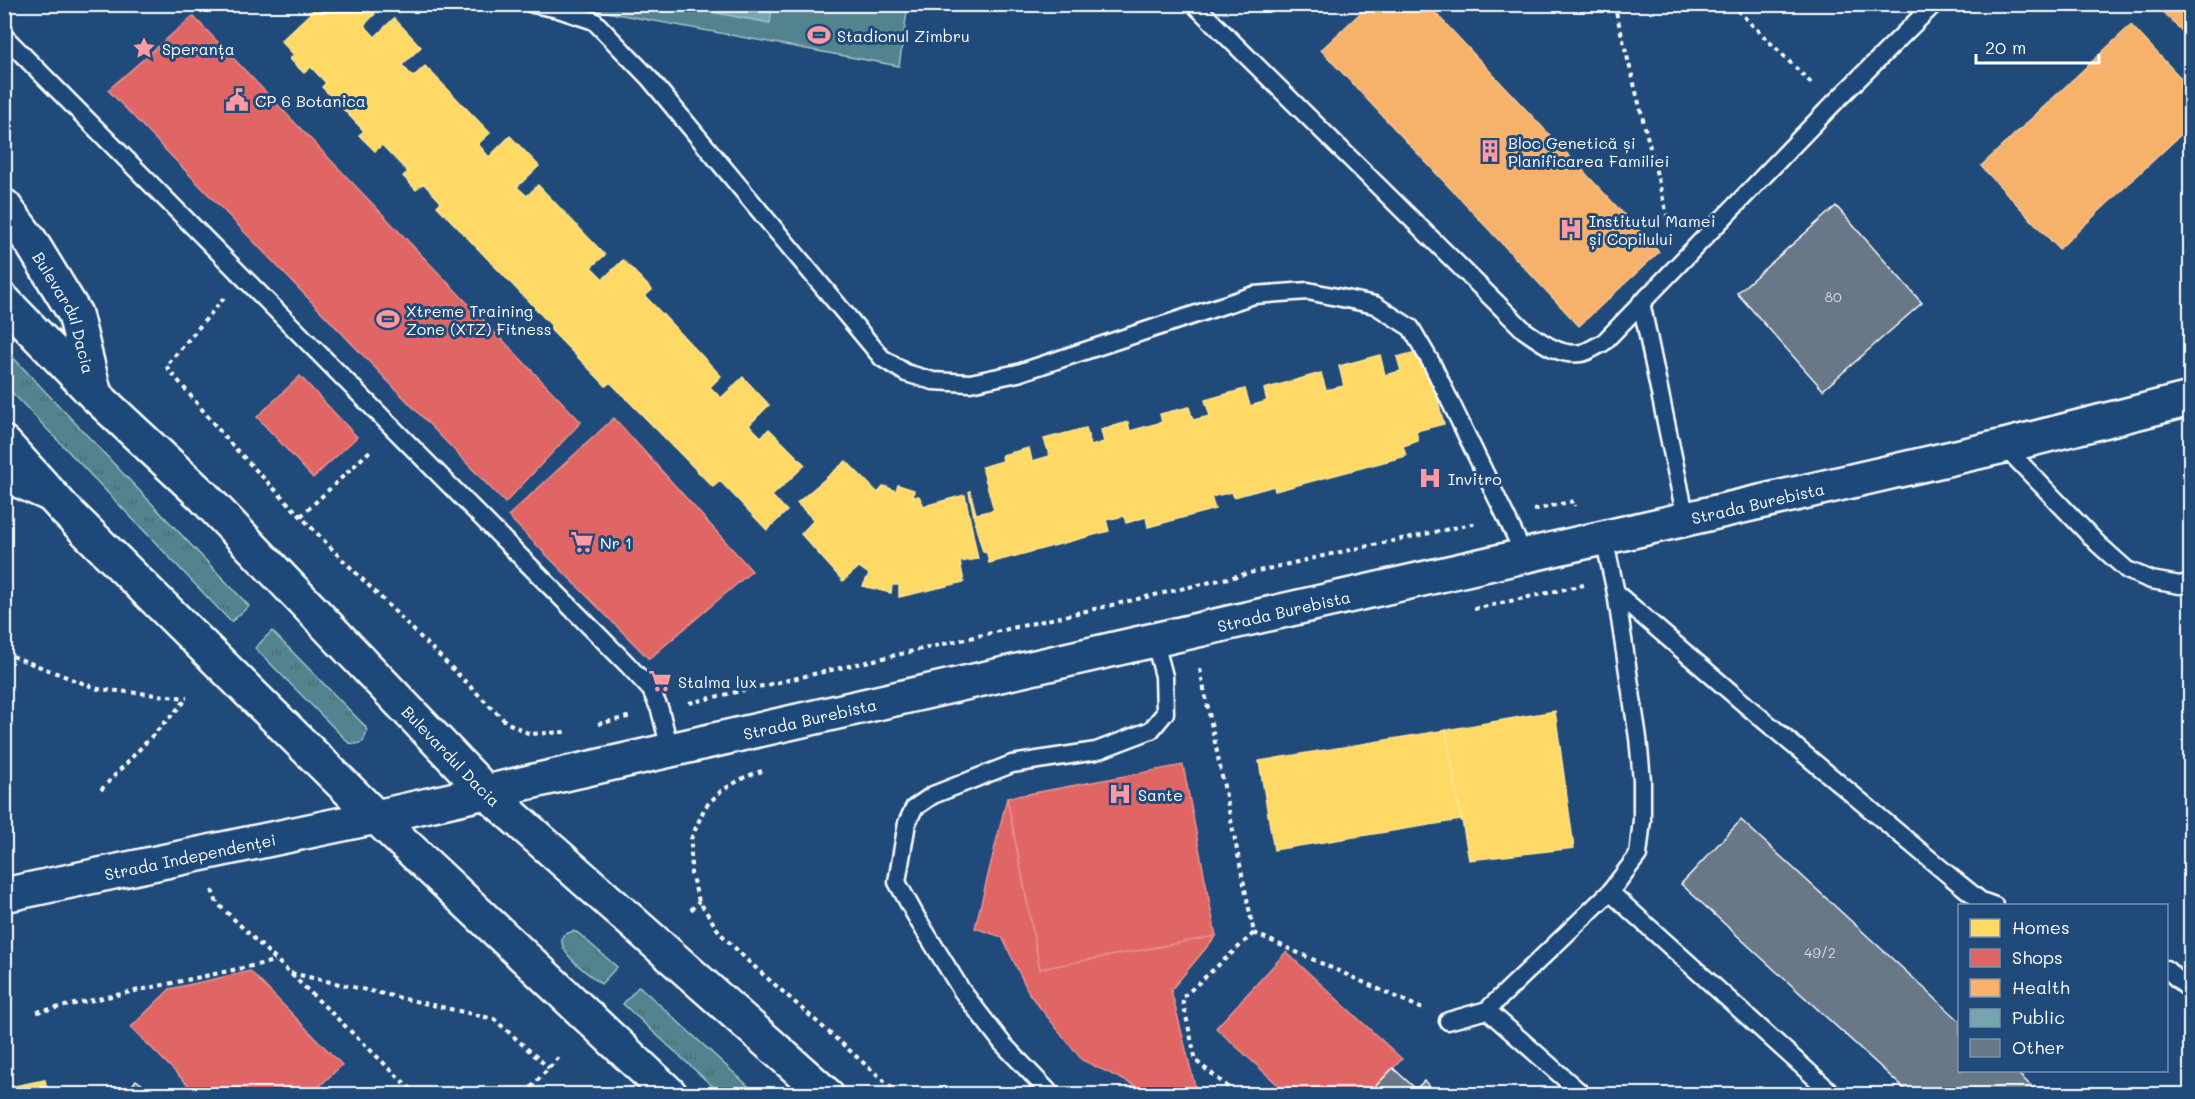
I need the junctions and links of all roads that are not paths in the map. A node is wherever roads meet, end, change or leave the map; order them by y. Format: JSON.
{"nodes":[{"id":1,"x":533,"y":4,"type":"edge"},
{"id":2,"x":1194,"y":4,"type":"edge"},
{"id":3,"x":1934,"y":4,"type":"edge"},
{"id":4,"x":4,"y":36,"type":"edge"},
{"id":5,"x":4,"y":206,"type":"edge"},
{"id":6,"x":4,"y":301,"type":"edge"},
{"id":7,"x":1641,"y":303,"type":"junction"},
{"id":8,"x":95,"y":395,"type":"junction"},
{"id":9,"x":2190,"y":399,"type":"edge"},
{"id":10,"x":4,"y":443,"type":"edge"},
{"id":11,"x":2004,"y":446,"type":"junction"},
{"id":12,"x":4,"y":474,"type":"edge"},
{"id":13,"x":51,"y":495,"type":"junction"},
{"id":14,"x":1686,"y":519,"type":"junction"},
{"id":15,"x":1593,"y":540,"type":"junction"},
{"id":16,"x":1525,"y":556,"type":"junction"},
{"id":17,"x":2190,"y":582,"type":"edge"},
{"id":18,"x":1616,"y":593,"type":"junction"},
{"id":19,"x":1154,"y":639,"type":"junction"},
{"id":20,"x":670,"y":749,"type":"junction"},
{"id":21,"x":486,"y":792,"type":"junction"},
{"id":22,"x":376,"y":817,"type":"junction"},
{"id":23,"x":1610,"y":892,"type":"junction"},
{"id":24,"x":4,"y":895,"type":"edge"},
{"id":25,"x":1989,"y":904,"type":"edge"},
{"id":26,"x":2168,"y":971,"type":"edge"},
{"id":27,"x":2190,"y":990,"type":"edge"},
{"id":28,"x":1487,"y":1010,"type":"junction"},
{"id":29,"x":1448,"y":1020,"type":"road end"},
{"id":30,"x":670,"y":1095,"type":"edge"},
{"id":31,"x":826,"y":1095,"type":"edge"},
{"id":32,"x":1051,"y":1095,"type":"edge"},
{"id":33,"x":1582,"y":1095,"type":"edge"},
{"id":34,"x":1833,"y":1095,"type":"edge"}],
"edges":[{"from":1,"to":16,"type":"lane"},
{"from":2,"to":7,"type":"lane"},
{"from":3,"to":7,"type":"lane"},
{"from":4,"to":20,"type":"lane"},
{"from":5,"to":8,"type":"main road","name":"Bulevardul Dacia"},
{"from":6,"to":8,"type":"main road","name":"Bulevardul Dacia"},
{"from":7,"to":14,"type":"lane"},
{"from":8,"to":21,"type":"main road","name":"Bulevardul Dacia"},
{"from":9,"to":11,"type":"main road","name":"Strada Burebista"},
{"from":10,"to":13,"type":"main road"},
{"from":11,"to":14,"type":"main road","name":"Strada Burebista"},
{"from":11,"to":17,"type":"lane"},
{"from":12,"to":13,"type":"main road"},
{"from":13,"to":22,"type":"main road"},
{"from":14,"to":15,"type":"main road","name":"Strada Burebista"},
{"from":15,"to":16,"type":"main road","name":"Strada Burebista"},
{"from":15,"to":18,"type":"lane"},
{"from":16,"to":19,"type":"main road","name":"Strada Burebista"},
{"from":18,"to":23,"type":"lane"},
{"from":18,"to":25,"type":"lane"},
{"from":19,"to":20,"type":"main road","name":"Strada Burebista"},
{"from":19,"to":32,"type":"lane"},
{"from":20,"to":21,"type":"main road","name":"Strada Burebista"},
{"from":21,"to":22,"type":"main road","name":"Strada Burebista"},
{"from":21,"to":31,"type":"main road","name":"Bulevardul Dacia"},
{"from":22,"to":24,"type":"main road","name":"Strada Independenței"},
{"from":22,"to":30,"type":"main road"},
{"from":23,"to":28,"type":"lane"},
{"from":23,"to":34,"type":"lane"},
{"from":26,"to":27,"type":"lane"},
{"from":28,"to":29,"type":"lane"},
{"from":28,"to":33,"type":"lane"}]}
